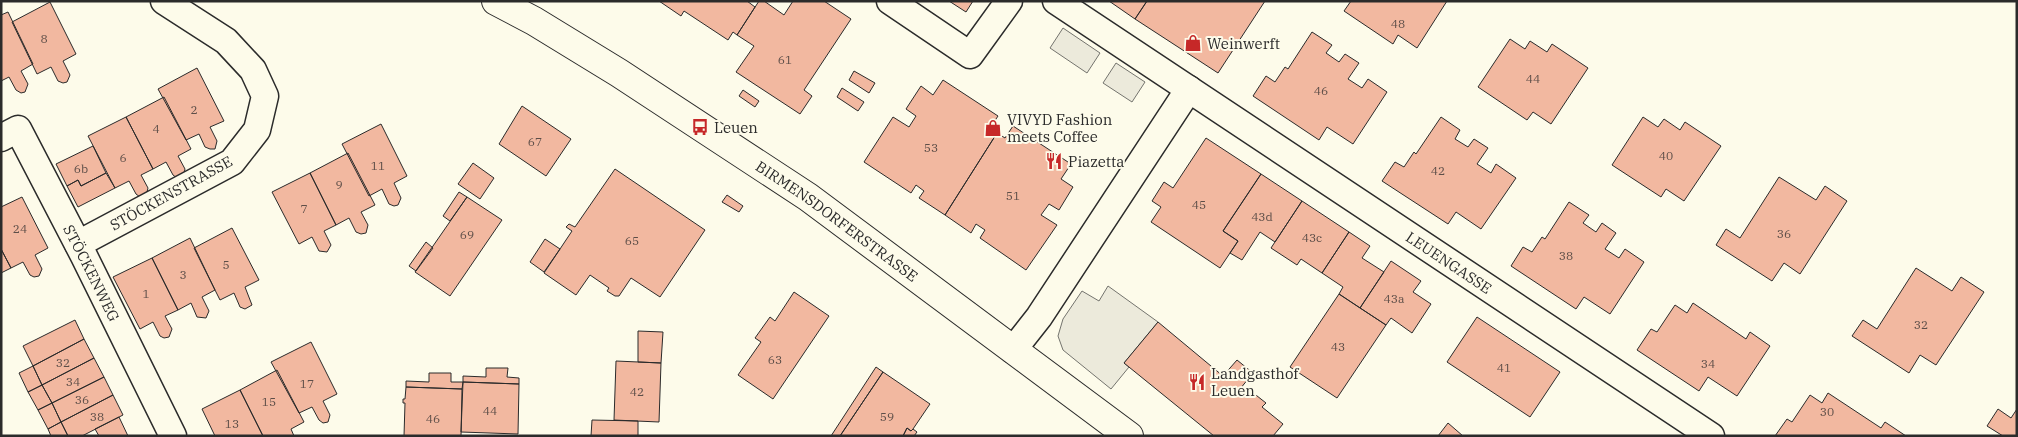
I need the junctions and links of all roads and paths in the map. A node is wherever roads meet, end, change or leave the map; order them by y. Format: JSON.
{"nodes":[{"id":1,"x":164,"y":1,"type":"edge"},
{"id":2,"x":496,"y":1,"type":"edge"},
{"id":3,"x":890,"y":1,"type":"edge"},
{"id":4,"x":1009,"y":1,"type":"edge"},
{"id":5,"x":1056,"y":1,"type":"edge"},
{"id":6,"x":1189,"y":89,"type":"junction"},
{"id":7,"x":1,"y":138,"type":"edge"},
{"id":8,"x":78,"y":244,"type":"junction"},
{"id":9,"x":1013,"y":350,"type":"junction"},
{"id":10,"x":173,"y":436,"type":"edge"},
{"id":11,"x":1129,"y":436,"type":"edge"},
{"id":12,"x":1711,"y":436,"type":"edge"}],
"edges":[{"from":1,"to":8,"type":"street","name":"STÖCKENSTRASSE"},
{"from":2,"to":9,"type":"main road","name":"BIRMENSDORFERSTRASSE"},
{"from":3,"to":4,"type":"street"},
{"from":5,"to":6,"type":"street","name":"LEUENGASSE"},
{"from":6,"to":9,"type":"street"},
{"from":6,"to":12,"type":"street","name":"LEUENGASSE"},
{"from":7,"to":8,"type":"street","name":"STÖCKENWEG"},
{"from":8,"to":10,"type":"street","name":"STÖCKENWEG"},
{"from":9,"to":11,"type":"main road","name":"BIRMENSDORFERSTRASSE"}]}
